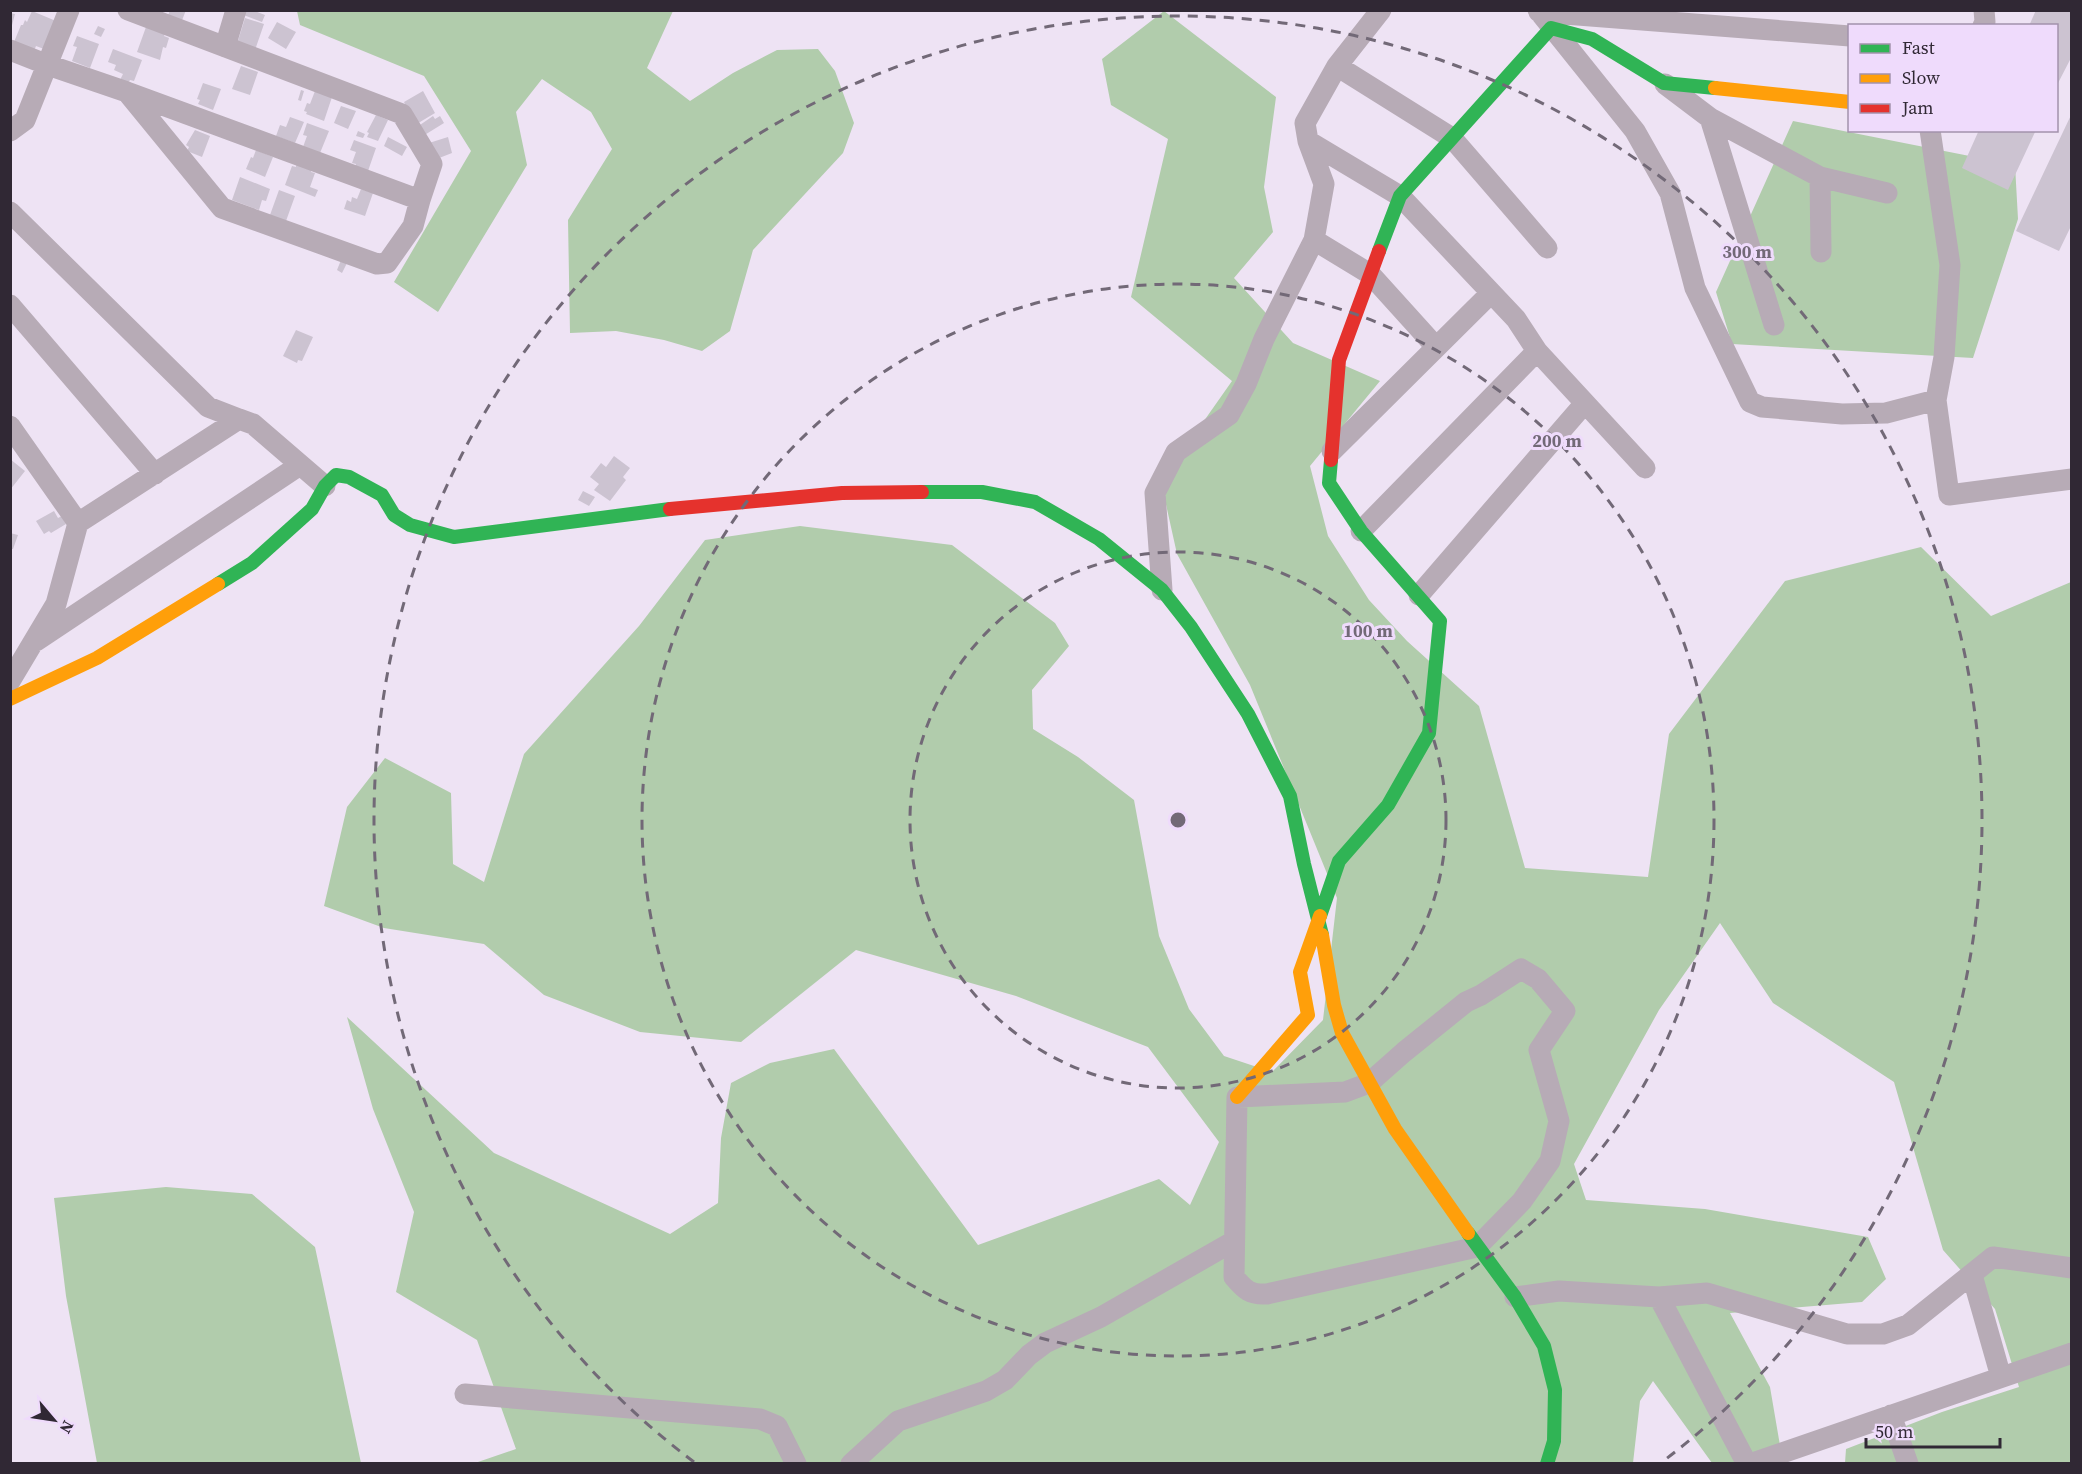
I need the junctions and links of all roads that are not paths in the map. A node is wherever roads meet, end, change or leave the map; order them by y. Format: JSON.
{"nodes":[{"id":1,"x":69,"y":10,"type":"edge"},
{"id":2,"x":128,"y":10,"type":"edge"},
{"id":3,"x":236,"y":10,"type":"edge"},
{"id":4,"x":1381,"y":10,"type":"edge"},
{"id":5,"x":1543,"y":17,"type":"edge"},
{"id":6,"x":1848,"y":36,"type":"edge"},
{"id":7,"x":225,"y":47,"type":"junction"},
{"id":8,"x":10,"y":50,"type":"edge"},
{"id":9,"x":48,"y":65,"type":"junction"},
{"id":10,"x":1337,"y":66,"type":"junction"},
{"id":11,"x":1664,"y":83,"type":"junction"},
{"id":12,"x":127,"y":92,"type":"junction"},
{"id":13,"x":1848,"y":102,"type":"edge"},
{"id":14,"x":1710,"y":118,"type":"junction"},
{"id":15,"x":10,"y":131,"type":"edge"},
{"id":16,"x":1930,"y":132,"type":"edge"},
{"id":17,"x":1452,"y":138,"type":"junction"},
{"id":18,"x":1308,"y":141,"type":"junction"},
{"id":19,"x":1820,"y":177,"type":"junction"},
{"id":20,"x":1887,"y":193,"type":"dead end"},
{"id":21,"x":1400,"y":196,"type":"junction"},
{"id":22,"x":420,"y":200,"type":"junction"},
{"id":23,"x":10,"y":212,"type":"edge"},
{"id":24,"x":1314,"y":240,"type":"junction"},
{"id":25,"x":1547,"y":248,"type":"dead end"},
{"id":26,"x":1821,"y":252,"type":"dead end"},
{"id":27,"x":1370,"y":274,"type":"junction"},
{"id":28,"x":1491,"y":293,"type":"junction"},
{"id":29,"x":10,"y":305,"type":"edge"},
{"id":30,"x":1774,"y":325,"type":"dead end"},
{"id":31,"x":1436,"y":347,"type":"junction"},
{"id":32,"x":1537,"y":351,"type":"junction"},
{"id":33,"x":1936,"y":400,"type":"junction"},
{"id":34,"x":1585,"y":403,"type":"junction"},
{"id":35,"x":239,"y":419,"type":"junction"},
{"id":36,"x":10,"y":426,"type":"edge"},
{"id":37,"x":1332,"y":451,"type":"junction"},
{"id":38,"x":300,"y":465,"type":"junction"},
{"id":39,"x":1645,"y":468,"type":"dead end"},
{"id":40,"x":155,"y":474,"type":"junction"},
{"id":41,"x":2072,"y":479,"type":"edge"},
{"id":42,"x":325,"y":486,"type":"junction"},
{"id":43,"x":78,"y":523,"type":"junction"},
{"id":44,"x":1360,"y":531,"type":"junction"},
{"id":45,"x":1162,"y":590,"type":"junction"},
{"id":46,"x":1419,"y":595,"type":"junction"},
{"id":47,"x":32,"y":644,"type":"junction"},
{"id":48,"x":10,"y":681,"type":"edge"},
{"id":49,"x":10,"y":699,"type":"edge"},
{"id":50,"x":1320,"y":921,"type":"junction"},
{"id":51,"x":1369,"y":1083,"type":"junction"},
{"id":52,"x":1237,"y":1097,"type":"junction"},
{"id":53,"x":1234,"y":1241,"type":"junction"},
{"id":54,"x":1477,"y":1247,"type":"junction"},
{"id":55,"x":2071,"y":1268,"type":"edge"},
{"id":56,"x":1972,"y":1275,"type":"junction"},
{"id":57,"x":1515,"y":1297,"type":"junction"},
{"id":58,"x":1659,"y":1297,"type":"junction"},
{"id":59,"x":2072,"y":1353,"type":"edge"},
{"id":60,"x":2001,"y":1377,"type":"junction"},
{"id":61,"x":465,"y":1394,"type":"dead end"},
{"id":62,"x":1891,"y":1415,"type":"junction"},
{"id":63,"x":796,"y":1464,"type":"edge"},
{"id":64,"x":851,"y":1464,"type":"edge"},
{"id":65,"x":1547,"y":1464,"type":"edge"},
{"id":66,"x":1749,"y":1464,"type":"edge"},
{"id":67,"x":1908,"y":1464,"type":"edge"}],
"edges":[{"from":1,"to":9,"type":"street"},
{"from":2,"to":7,"type":"street"},
{"from":3,"to":7,"type":"street"},
{"from":4,"to":10,"type":"street"},
{"from":5,"to":6,"type":"street"},
{"from":5,"to":11,"type":"street"},
{"from":5,"to":17,"type":"street"},
{"from":5,"to":33,"type":"street"},
{"from":7,"to":22,"type":"street"},
{"from":8,"to":9,"type":"street"},
{"from":9,"to":12,"type":"street"},
{"from":9,"to":15,"type":"street"},
{"from":10,"to":17,"type":"street"},
{"from":10,"to":18,"type":"street"},
{"from":11,"to":13,"type":"street"},
{"from":11,"to":14,"type":"street"},
{"from":12,"to":22,"type":"street"},
{"from":12,"to":22,"type":"street"},
{"from":14,"to":19,"type":"street"},
{"from":14,"to":30,"type":"street"},
{"from":16,"to":33,"type":"street"},
{"from":17,"to":21,"type":"street"},
{"from":17,"to":25,"type":"street"},
{"from":18,"to":21,"type":"street"},
{"from":18,"to":24,"type":"street"},
{"from":19,"to":20,"type":"street"},
{"from":19,"to":26,"type":"street"},
{"from":21,"to":27,"type":"street"},
{"from":21,"to":28,"type":"street"},
{"from":23,"to":35,"type":"street"},
{"from":24,"to":27,"type":"street"},
{"from":24,"to":45,"type":"street"},
{"from":27,"to":31,"type":"street"},
{"from":27,"to":37,"type":"street"},
{"from":28,"to":31,"type":"street"},
{"from":28,"to":32,"type":"street"},
{"from":29,"to":40,"type":"street"},
{"from":31,"to":37,"type":"street"},
{"from":32,"to":34,"type":"street"},
{"from":32,"to":44,"type":"street"},
{"from":33,"to":41,"type":"street"},
{"from":34,"to":39,"type":"street"},
{"from":34,"to":46,"type":"street"},
{"from":35,"to":38,"type":"street"},
{"from":35,"to":40,"type":"street"},
{"from":36,"to":43,"type":"street"},
{"from":37,"to":44,"type":"street"},
{"from":38,"to":42,"type":"street"},
{"from":38,"to":47,"type":"street"},
{"from":40,"to":43,"type":"street"},
{"from":42,"to":45,"type":"street"},
{"from":42,"to":49,"type":"street"},
{"from":43,"to":47,"type":"street"},
{"from":44,"to":46,"type":"street"},
{"from":45,"to":50,"type":"street"},
{"from":46,"to":50,"type":"street"},
{"from":47,"to":48,"type":"street"},
{"from":50,"to":51,"type":"street"},
{"from":50,"to":52,"type":"street"},
{"from":51,"to":52,"type":"street"},
{"from":51,"to":54,"type":"street"},
{"from":51,"to":54,"type":"street"},
{"from":52,"to":53,"type":"street"},
{"from":53,"to":54,"type":"street"},
{"from":53,"to":64,"type":"street"},
{"from":54,"to":57,"type":"street"},
{"from":55,"to":56,"type":"street"},
{"from":56,"to":58,"type":"street"},
{"from":56,"to":60,"type":"street"},
{"from":57,"to":58,"type":"street"},
{"from":57,"to":65,"type":"street"},
{"from":58,"to":66,"type":"street"},
{"from":59,"to":60,"type":"street"},
{"from":60,"to":62,"type":"street"},
{"from":61,"to":63,"type":"street"},
{"from":62,"to":66,"type":"street"},
{"from":62,"to":67,"type":"street"}]}
